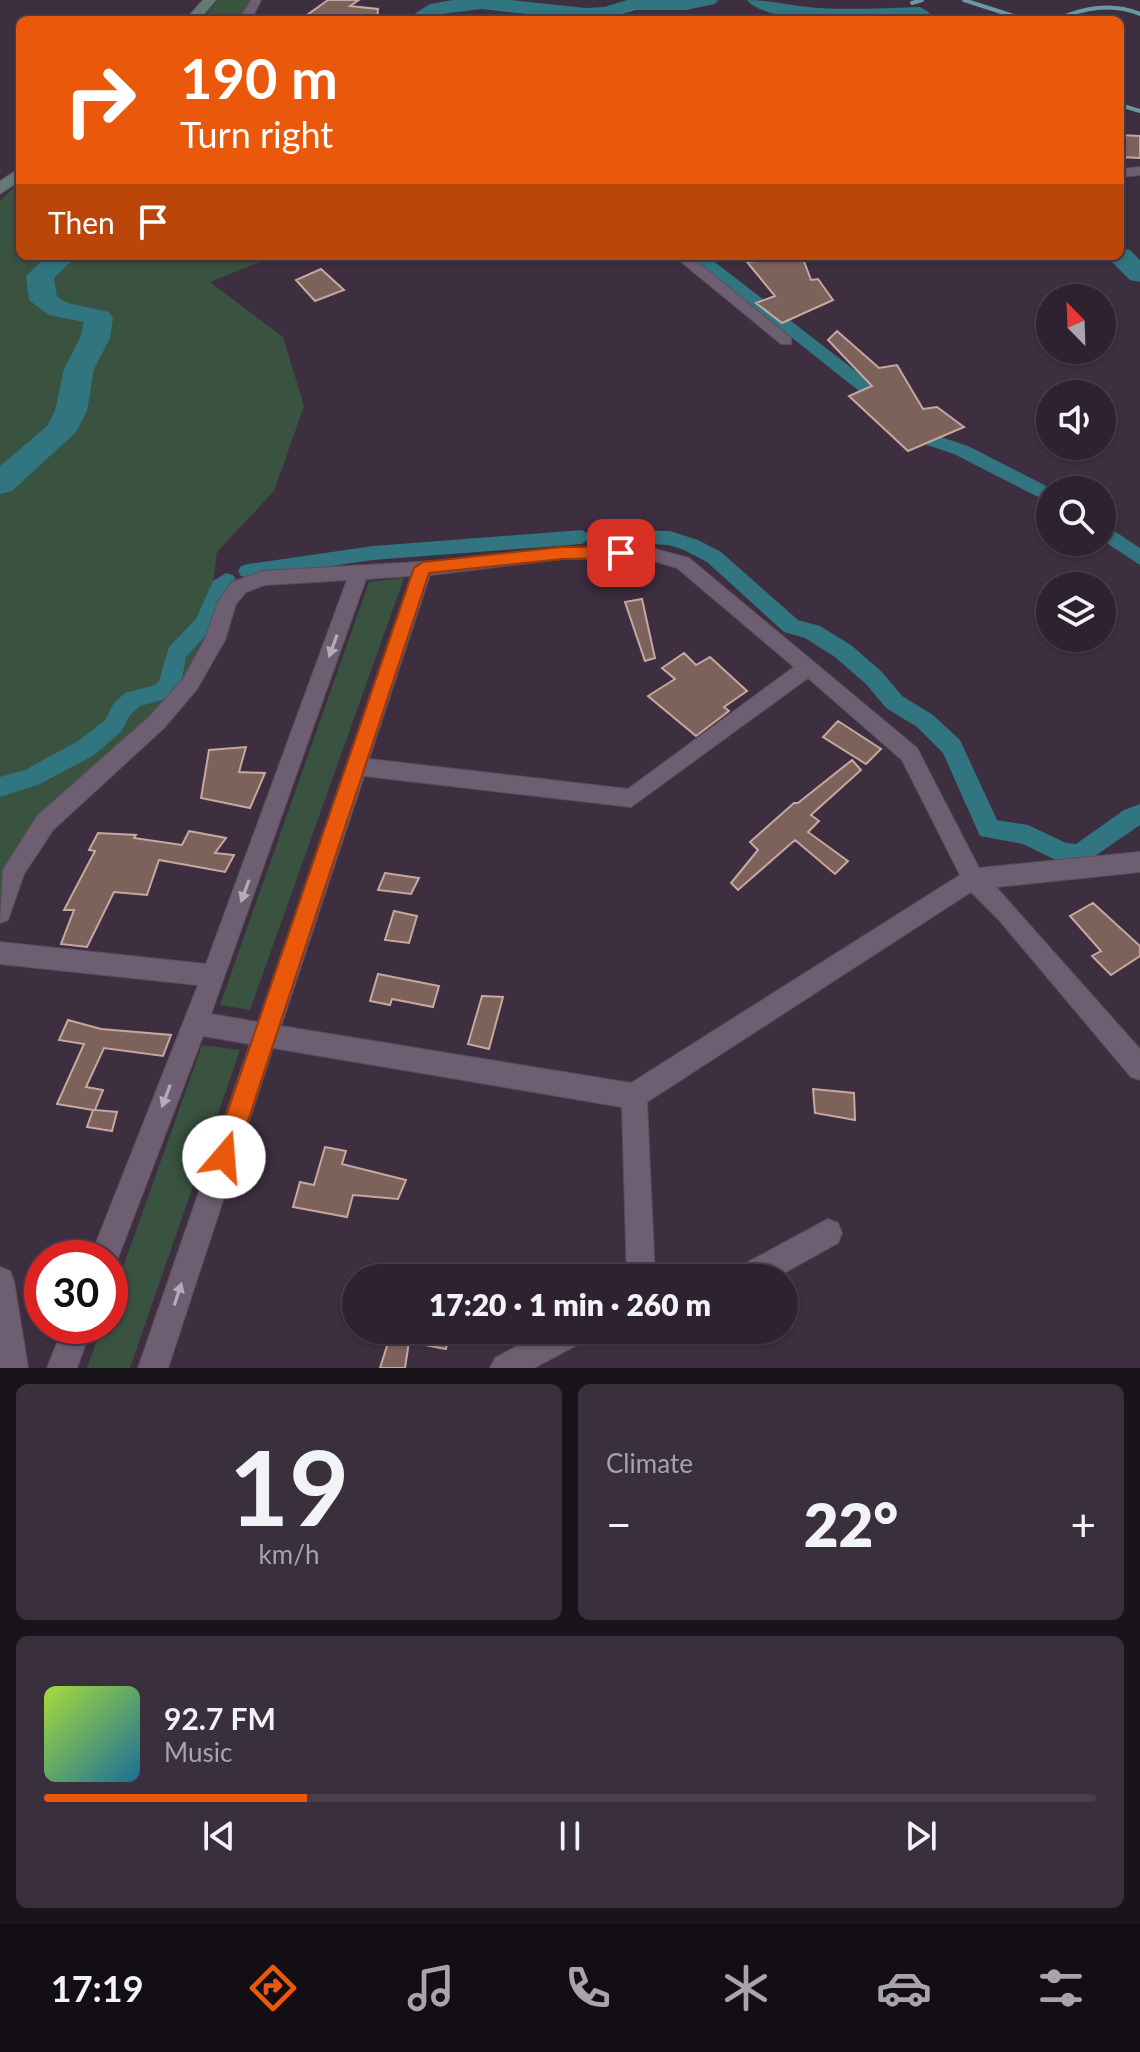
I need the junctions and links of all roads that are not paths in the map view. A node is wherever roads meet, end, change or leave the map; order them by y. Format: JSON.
{"nodes":[{"id":1,"x":210,"y":0,"type":"edge"},
{"id":2,"x":196,"y":16,"type":"edge"},
{"id":3,"x":16,"y":176,"type":"edge"},
{"id":4,"x":0,"y":189,"type":"edge"},
{"id":5,"x":686,"y":260,"type":"edge"},
{"id":6,"x":786,"y":341,"type":"dead end"},
{"id":7,"x":423,"y":568,"type":"junction"},
{"id":8,"x":359,"y":573,"type":"junction"},
{"id":9,"x":807,"y":668,"type":"junction"},
{"id":10,"x":356,"y":766,"type":"junction"},
{"id":11,"x":1140,"y":862,"type":"edge"},
{"id":12,"x":973,"y":879,"type":"junction"},
{"id":13,"x":0,"y":913,"type":"edge"},
{"id":14,"x":0,"y":953,"type":"edge"},
{"id":15,"x":214,"y":976,"type":"junction"},
{"id":16,"x":194,"y":1023,"type":"junction"},
{"id":17,"x":264,"y":1036,"type":"junction"},
{"id":18,"x":1140,"y":1068,"type":"edge"},
{"id":19,"x":634,"y":1096,"type":"junction"},
{"id":20,"x":828,"y":1233,"type":"dead end"},
{"id":21,"x":111,"y":1240,"type":"edge"},
{"id":22,"x":640,"y":1264,"type":"edge"},
{"id":23,"x":772,"y":1264,"type":"edge"},
{"id":24,"x":0,"y":1281,"type":"edge"},
{"id":25,"x":71,"y":1344,"type":"edge"},
{"id":26,"x":550,"y":1344,"type":"edge"},
{"id":27,"x":13,"y":1368,"type":"edge"},
{"id":28,"x":62,"y":1368,"type":"edge"},
{"id":29,"x":153,"y":1368,"type":"edge"},
{"id":30,"x":505,"y":1368,"type":"edge"}],
"edges":[{"from":1,"to":2,"type":"street"},
{"from":3,"to":4,"type":"street"},
{"from":5,"to":6,"type":"street"},
{"from":7,"to":8,"type":"street"},
{"from":7,"to":9,"type":"street"},
{"from":7,"to":10,"type":"street"},
{"from":8,"to":13,"type":"street"},
{"from":8,"to":15,"type":"street","one_way":true},
{"from":9,"to":10,"type":"street"},
{"from":9,"to":12,"type":"street"},
{"from":10,"to":17,"type":"street"},
{"from":11,"to":12,"type":"street"},
{"from":12,"to":18,"type":"street"},
{"from":12,"to":19,"type":"street"},
{"from":14,"to":15,"type":"street"},
{"from":15,"to":16,"type":"street"},
{"from":16,"to":17,"type":"street"},
{"from":16,"to":21,"type":"street","one_way":true},
{"from":17,"to":19,"type":"street"},
{"from":29,"to":17,"type":"street","one_way":true},
{"from":19,"to":22,"type":"street"},
{"from":20,"to":23,"type":"street"},
{"from":24,"to":27,"type":"street"},
{"from":25,"to":28,"type":"street"},
{"from":26,"to":30,"type":"street"}]}
